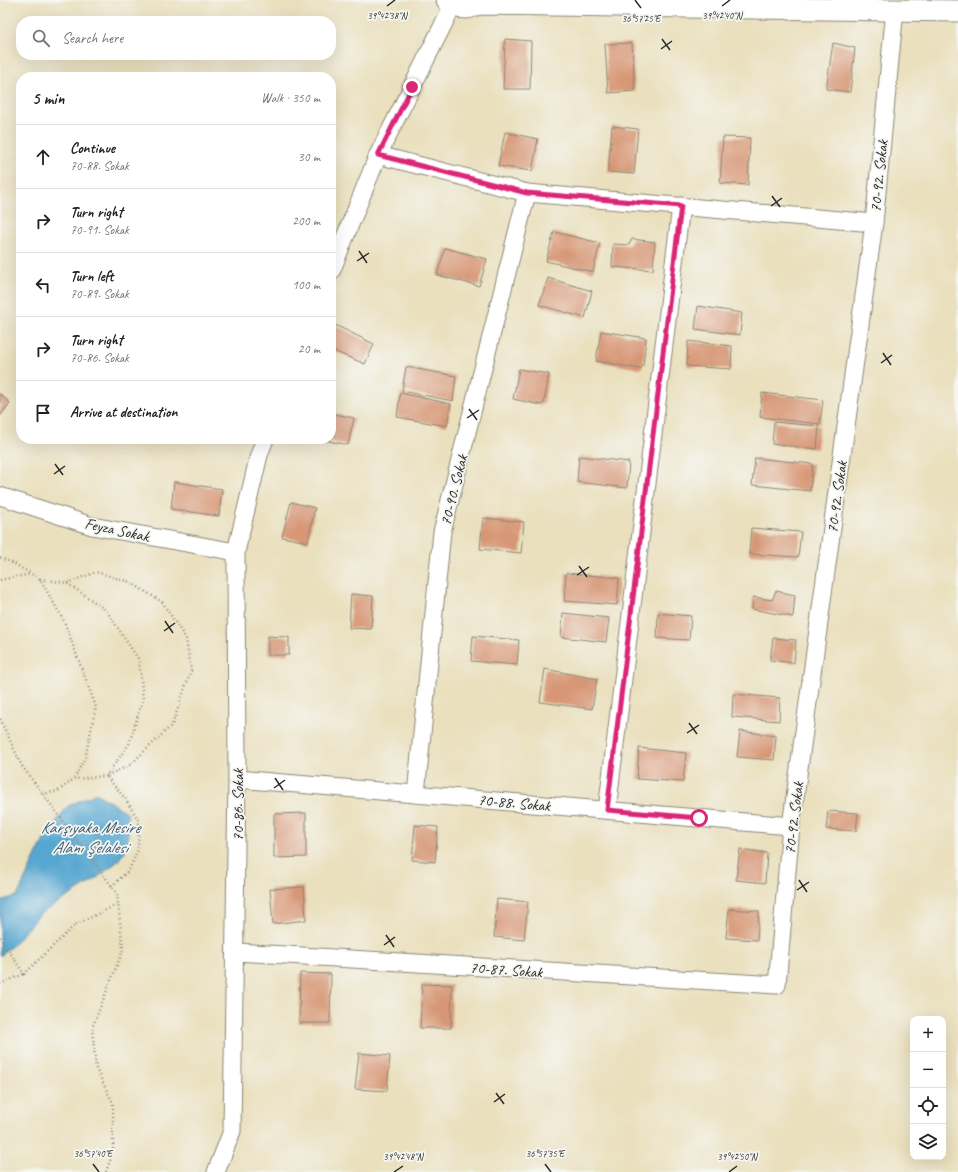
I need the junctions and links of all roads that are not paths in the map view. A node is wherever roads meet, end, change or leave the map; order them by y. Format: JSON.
{"nodes":[{"id":1,"x":450,"y":2,"type":"edge"},
{"id":2,"x":478,"y":3,"type":"edge"},
{"id":3,"x":895,"y":9,"type":"junction"},
{"id":4,"x":958,"y":11,"type":"edge"},
{"id":5,"x":378,"y":155,"type":"junction"},
{"id":6,"x":527,"y":193,"type":"junction"},
{"id":7,"x":681,"y":206,"type":"junction"},
{"id":8,"x":874,"y":223,"type":"junction"},
{"id":9,"x":336,"y":260,"type":"edge"},
{"id":10,"x":263,"y":444,"type":"edge"},
{"id":11,"x":0,"y":496,"type":"edge"},
{"id":12,"x":236,"y":552,"type":"junction"},
{"id":13,"x":237,"y":779,"type":"junction"},
{"id":14,"x":416,"y":794,"type":"junction"},
{"id":15,"x":607,"y":810,"type":"junction"},
{"id":16,"x":791,"y":826,"type":"junction"},
{"id":17,"x":236,"y":952,"type":"junction"},
{"id":18,"x":777,"y":985,"type":"joint"},
{"id":19,"x":216,"y":1172,"type":"edge"}],
"edges":[{"from":1,"to":2,"type":"street"},
{"from":1,"to":5,"type":"street"},
{"from":2,"to":3,"type":"street"},
{"from":3,"to":4,"type":"street"},
{"from":3,"to":8,"type":"street","name":"70-92. Sokak"},
{"from":5,"to":6,"type":"street"},
{"from":5,"to":9,"type":"street"},
{"from":6,"to":7,"type":"street"},
{"from":6,"to":14,"type":"street","name":"70-90. Sokak"},
{"from":7,"to":8,"type":"street"},
{"from":7,"to":15,"type":"street"},
{"from":8,"to":16,"type":"street","name":"70-92. Sokak"},
{"from":10,"to":12,"type":"street","name":"70-86. Sokak"},
{"from":11,"to":12,"type":"street","name":"Feyza Sokak"},
{"from":12,"to":13,"type":"street","name":"70-86. Sokak"},
{"from":13,"to":14,"type":"street","name":"70-88. Sokak"},
{"from":13,"to":17,"type":"street","name":"70-86. Sokak"},
{"from":14,"to":15,"type":"street","name":"70-88. Sokak"},
{"from":15,"to":16,"type":"street","name":"70-88. Sokak"},
{"from":16,"to":18,"type":"street","name":"70-92. Sokak"},
{"from":17,"to":18,"type":"street","name":"70-87. Sokak"},
{"from":17,"to":19,"type":"street","name":"70-86. Sokak"}]}
